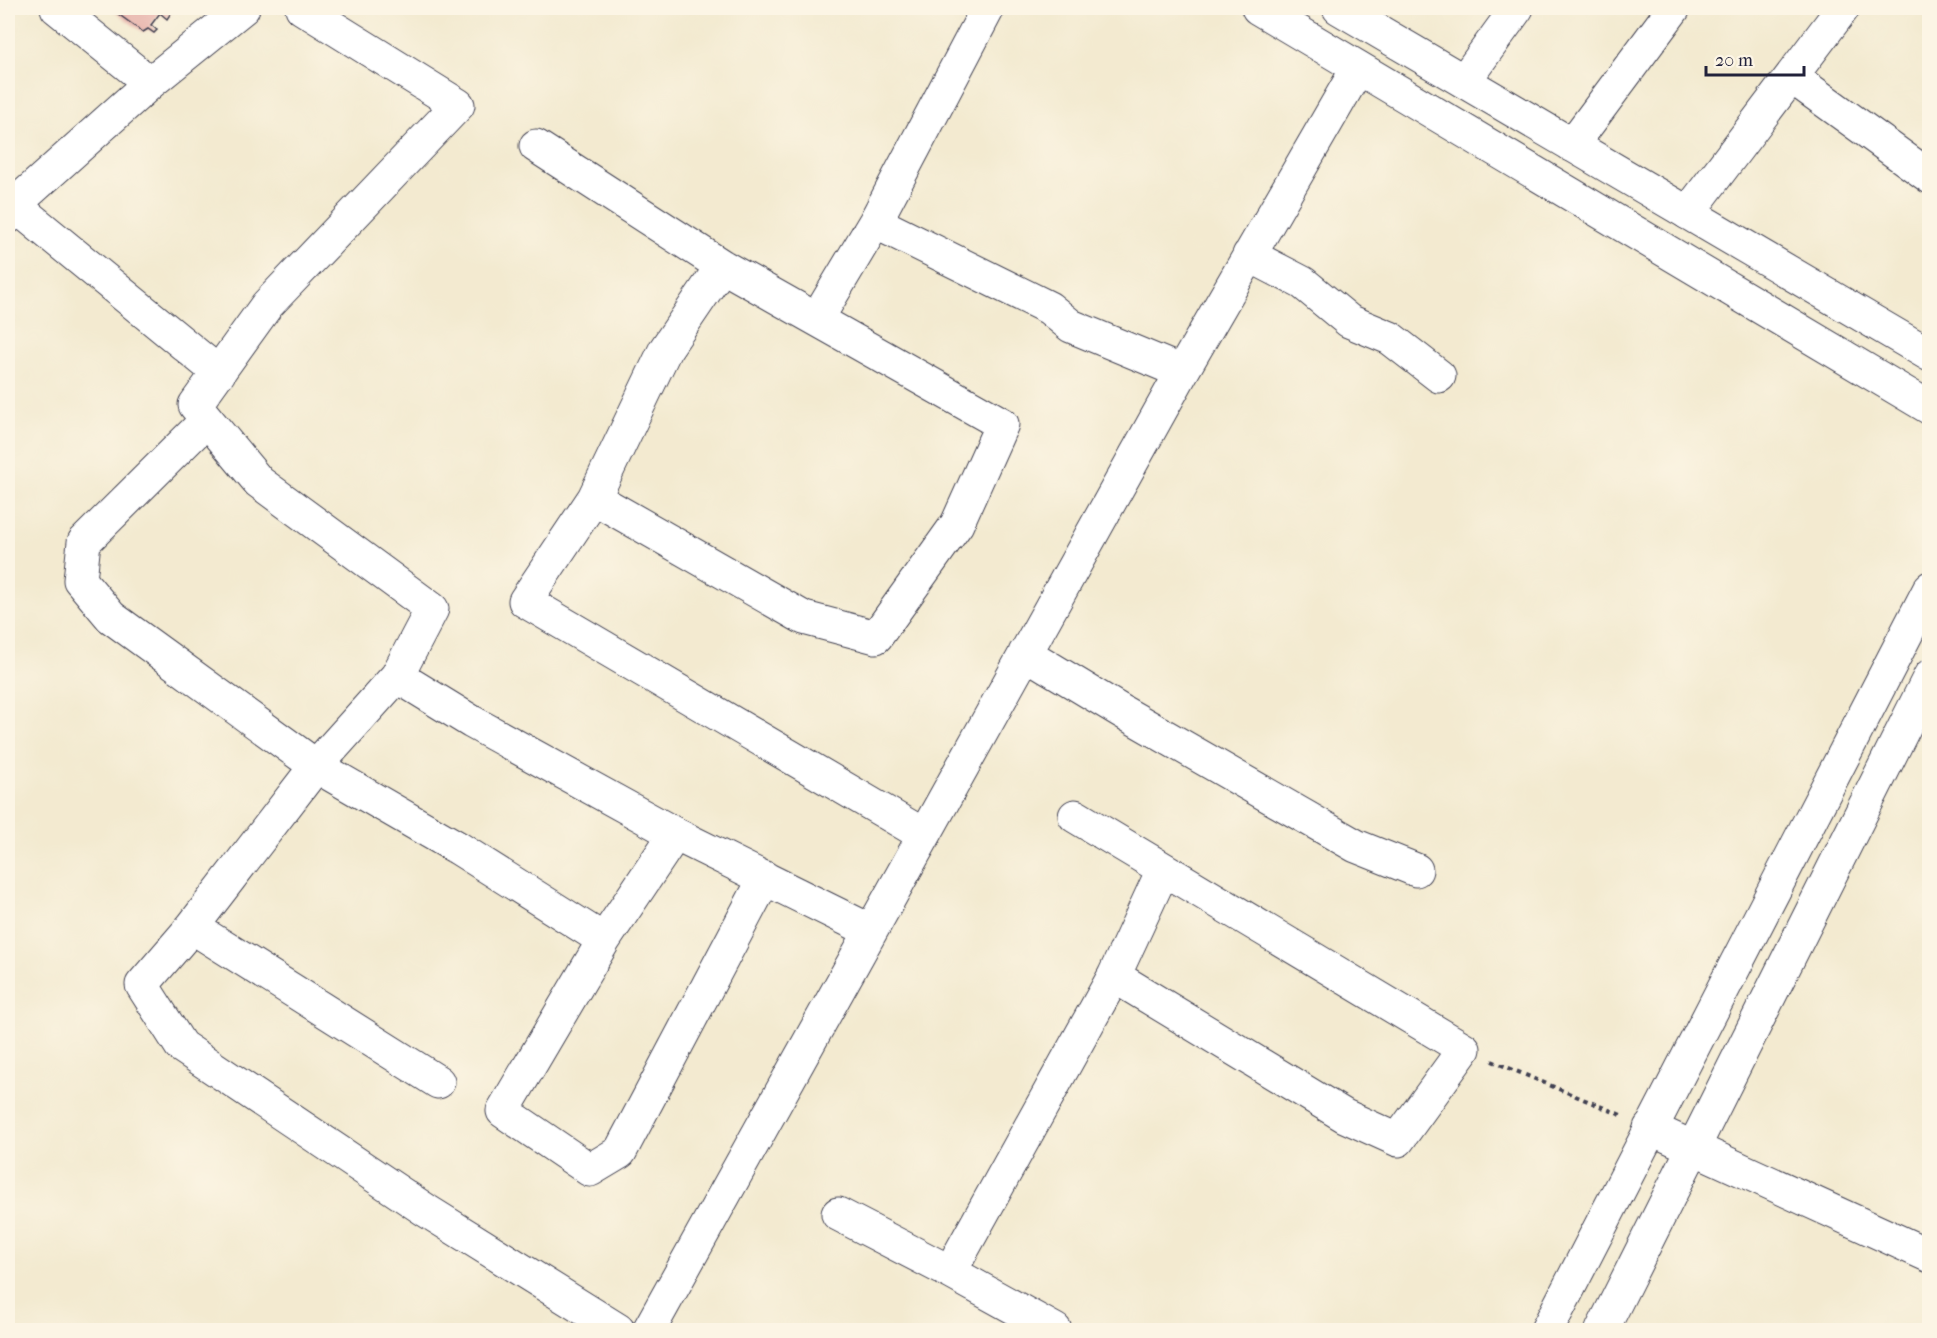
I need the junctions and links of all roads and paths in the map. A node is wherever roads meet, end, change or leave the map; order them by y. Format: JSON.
{"nodes":[{"id":1,"x":60,"y":8,"type":"edge"},
{"id":2,"x":243,"y":8,"type":"edge"},
{"id":3,"x":302,"y":8,"type":"edge"},
{"id":4,"x":988,"y":8,"type":"edge"},
{"id":5,"x":1258,"y":8,"type":"edge"},
{"id":6,"x":1339,"y":8,"type":"edge"},
{"id":7,"x":1517,"y":8,"type":"edge"},
{"id":8,"x":1674,"y":8,"type":"edge"},
{"id":9,"x":1843,"y":8,"type":"edge"},
{"id":10,"x":1358,"y":68,"type":"junction"},
{"id":11,"x":1792,"y":77,"type":"junction"},
{"id":12,"x":1464,"y":81,"type":"junction"},
{"id":13,"x":150,"y":83,"type":"junction"},
{"id":14,"x":1572,"y":145,"type":"junction"},
{"id":15,"x":536,"y":146,"type":"dead end"},
{"id":16,"x":1929,"y":177,"type":"edge"},
{"id":17,"x":10,"y":207,"type":"edge"},
{"id":18,"x":1688,"y":213,"type":"junction"},
{"id":19,"x":875,"y":222,"type":"junction"},
{"id":20,"x":1249,"y":255,"type":"junction"},
{"id":21,"x":722,"y":266,"type":"junction"},
{"id":22,"x":817,"y":319,"type":"junction"},
{"id":23,"x":1929,"y":355,"type":"edge"},
{"id":24,"x":1182,"y":372,"type":"junction"},
{"id":25,"x":219,"y":373,"type":"junction"},
{"id":26,"x":1439,"y":376,"type":"dead end"},
{"id":27,"x":1929,"y":408,"type":"edge"},
{"id":28,"x":207,"y":420,"type":"junction"},
{"id":29,"x":594,"y":498,"type":"junction"},
{"id":30,"x":1929,"y":588,"type":"edge"},
{"id":31,"x":1024,"y":652,"type":"junction"},
{"id":32,"x":397,"y":676,"type":"junction"},
{"id":33,"x":1929,"y":676,"type":"edge"},
{"id":34,"x":316,"y":766,"type":"junction"},
{"id":35,"x":1075,"y":816,"type":"dead end"},
{"id":36,"x":675,"y":834,"type":"junction"},
{"id":37,"x":924,"y":835,"type":"junction"},
{"id":38,"x":1163,"y":870,"type":"junction"},
{"id":39,"x":1416,"y":870,"type":"dead end"},
{"id":40,"x":765,"y":878,"type":"junction"},
{"id":41,"x":192,"y":927,"type":"junction"},
{"id":42,"x":871,"y":932,"type":"junction"},
{"id":43,"x":604,"y":940,"type":"junction"},
{"id":44,"x":1114,"y":976,"type":"junction"},
{"id":45,"x":1464,"y":1049,"type":"junction"},
{"id":46,"x":438,"y":1082,"type":"dead end"},
{"id":47,"x":1650,"y":1128,"type":"junction"},
{"id":48,"x":1695,"y":1148,"type":"junction"},
{"id":49,"x":838,"y":1214,"type":"dead end"},
{"id":50,"x":1929,"y":1256,"type":"edge"},
{"id":51,"x":950,"y":1272,"type":"junction"},
{"id":52,"x":618,"y":1330,"type":"edge"},
{"id":53,"x":648,"y":1330,"type":"edge"},
{"id":54,"x":1055,"y":1330,"type":"edge"},
{"id":55,"x":1547,"y":1330,"type":"edge"},
{"id":56,"x":1602,"y":1330,"type":"edge"}],
"edges":[{"from":1,"to":13,"type":"street"},
{"from":2,"to":13,"type":"street"},
{"from":3,"to":25,"type":"street"},
{"from":4,"to":19,"type":"street"},
{"from":5,"to":10,"type":"street"},
{"from":6,"to":12,"type":"street"},
{"from":7,"to":12,"type":"street"},
{"from":8,"to":14,"type":"street"},
{"from":9,"to":11,"type":"street"},
{"from":10,"to":20,"type":"street"},
{"from":10,"to":27,"type":"street"},
{"from":11,"to":16,"type":"street"},
{"from":11,"to":18,"type":"street"},
{"from":12,"to":14,"type":"street"},
{"from":13,"to":17,"type":"street"},
{"from":14,"to":18,"type":"street"},
{"from":15,"to":21,"type":"street"},
{"from":17,"to":25,"type":"street"},
{"from":18,"to":23,"type":"street"},
{"from":19,"to":22,"type":"street"},
{"from":19,"to":24,"type":"street"},
{"from":20,"to":24,"type":"street"},
{"from":20,"to":26,"type":"street"},
{"from":21,"to":22,"type":"street"},
{"from":21,"to":29,"type":"street"},
{"from":22,"to":29,"type":"street"},
{"from":24,"to":31,"type":"street"},
{"from":25,"to":28,"type":"street"},
{"from":28,"to":32,"type":"street"},
{"from":28,"to":34,"type":"street"},
{"from":29,"to":37,"type":"street"},
{"from":30,"to":47,"type":"street"},
{"from":31,"to":37,"type":"street"},
{"from":31,"to":39,"type":"street"},
{"from":32,"to":34,"type":"street"},
{"from":32,"to":36,"type":"street"},
{"from":33,"to":48,"type":"street"},
{"from":34,"to":41,"type":"street"},
{"from":34,"to":43,"type":"street"},
{"from":35,"to":38,"type":"street"},
{"from":36,"to":40,"type":"street"},
{"from":36,"to":43,"type":"street"},
{"from":37,"to":42,"type":"street"},
{"from":38,"to":44,"type":"street"},
{"from":38,"to":45,"type":"street"},
{"from":40,"to":42,"type":"street"},
{"from":40,"to":43,"type":"street"},
{"from":41,"to":46,"type":"street"},
{"from":41,"to":52,"type":"street"},
{"from":42,"to":53,"type":"street"},
{"from":44,"to":45,"type":"street"},
{"from":44,"to":51,"type":"street"},
{"from":45,"to":47,"type":"path"},
{"from":47,"to":48,"type":"street"},
{"from":47,"to":55,"type":"street"},
{"from":48,"to":50,"type":"street"},
{"from":48,"to":56,"type":"street"},
{"from":49,"to":51,"type":"street"},
{"from":51,"to":54,"type":"street"}]}
